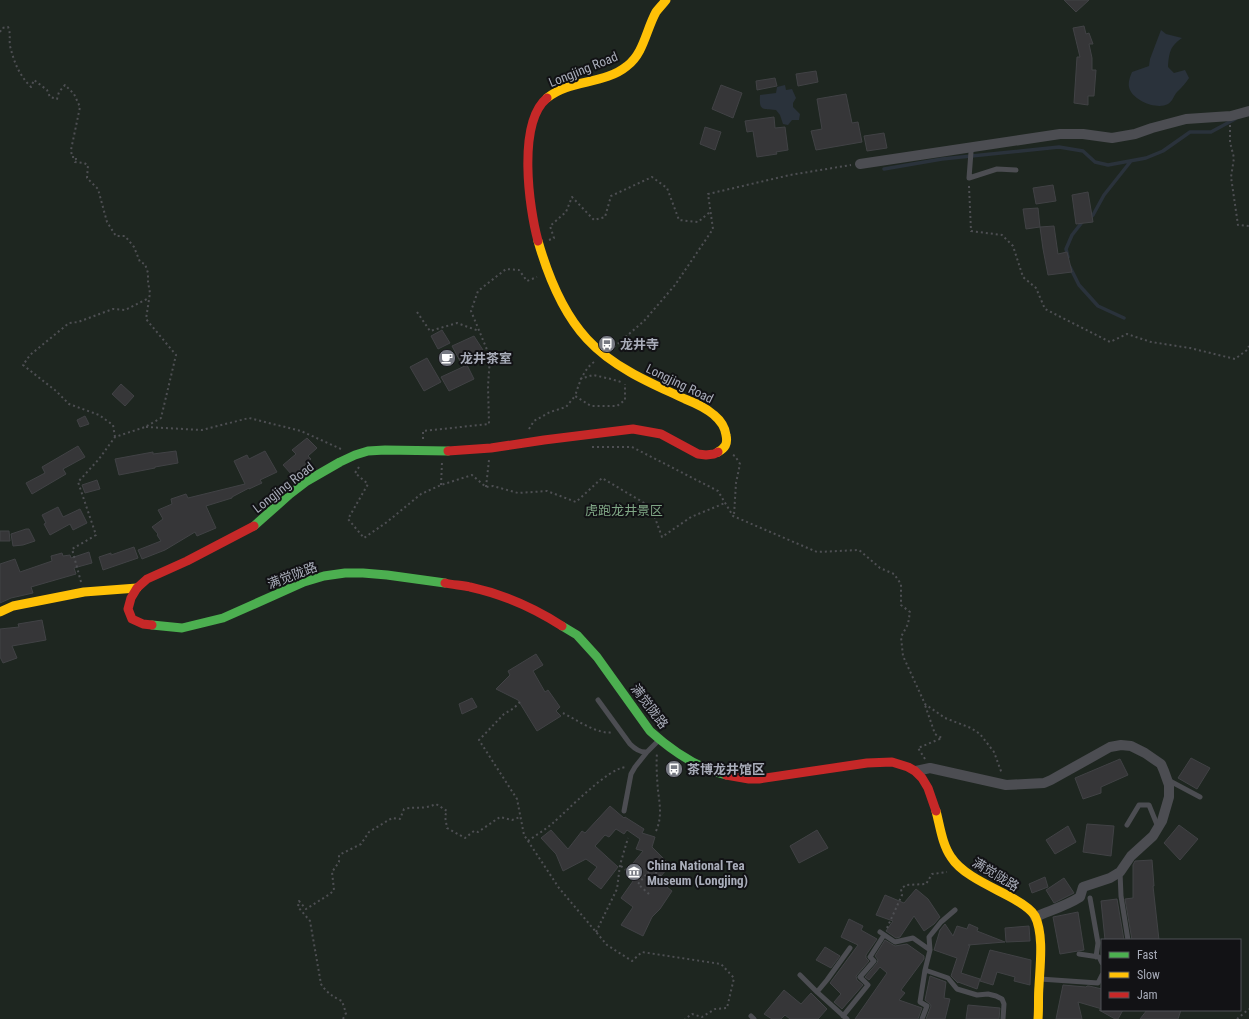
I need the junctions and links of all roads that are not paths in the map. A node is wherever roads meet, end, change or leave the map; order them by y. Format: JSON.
{"nodes":[{"id":1,"x":666,"y":0,"type":"edge"},
{"id":2,"x":1249,"y":111,"type":"edge"},
{"id":3,"x":972,"y":150,"type":"junction"},
{"id":4,"x":860,"y":164,"type":"road end"},
{"id":5,"x":1016,"y":170,"type":"dead end"},
{"id":6,"x":137,"y":588,"type":"junction"},
{"id":7,"x":0,"y":612,"type":"edge"},
{"id":8,"x":598,"y":700,"type":"dead end"},
{"id":9,"x":659,"y":740,"type":"junction"},
{"id":10,"x":647,"y":752,"type":"junction"},
{"id":11,"x":916,"y":771,"type":"junction"},
{"id":12,"x":1168,"y":780,"type":"junction"},
{"id":13,"x":1200,"y":797,"type":"dead end"},
{"id":14,"x":624,"y":811,"type":"dead end"},
{"id":15,"x":1127,"y":825,"type":"dead end"},
{"id":16,"x":1158,"y":827,"type":"junction"},
{"id":17,"x":1120,"y":872,"type":"junction"},
{"id":18,"x":1090,"y":898,"type":"dead end"},
{"id":19,"x":955,"y":910,"type":"dead end"},
{"id":20,"x":1035,"y":917,"type":"junction"},
{"id":21,"x":1128,"y":939,"type":"edge"},
{"id":22,"x":850,"y":948,"type":"dead end"},
{"id":23,"x":930,"y":950,"type":"junction"},
{"id":24,"x":1079,"y":954,"type":"dead end"},
{"id":25,"x":1096,"y":957,"type":"junction"},
{"id":26,"x":1101,"y":962,"type":"edge"},
{"id":27,"x":925,"y":970,"type":"junction"},
{"id":28,"x":800,"y":975,"type":"dead end"},
{"id":29,"x":1101,"y":977,"type":"edge"},
{"id":30,"x":1039,"y":979,"type":"junction"},
{"id":31,"x":816,"y":992,"type":"junction"},
{"id":32,"x":845,"y":1018,"type":"edge"},
{"id":33,"x":922,"y":1019,"type":"edge"},
{"id":34,"x":1003,"y":1019,"type":"edge"},
{"id":35,"x":1038,"y":1019,"type":"edge"}],
"edges":[{"from":1,"to":6,"type":"street","name":"Longjing Road"},
{"from":2,"to":3,"type":"street"},
{"from":3,"to":4,"type":"street"},
{"from":3,"to":5,"type":"lane"},
{"from":6,"to":7,"type":"street"},
{"from":6,"to":9,"type":"street","name":"满觉陇路"},
{"from":8,"to":10,"type":"lane"},
{"from":9,"to":10,"type":"lane"},
{"from":9,"to":11,"type":"street","name":"满觉陇路"},
{"from":10,"to":14,"type":"lane"},
{"from":11,"to":12,"type":"street"},
{"from":11,"to":20,"type":"street","name":"满觉陇路"},
{"from":12,"to":13,"type":"lane"},
{"from":12,"to":16,"type":"street"},
{"from":15,"to":16,"type":"lane"},
{"from":16,"to":17,"type":"street"},
{"from":17,"to":20,"type":"street"},
{"from":17,"to":21,"type":"lane"},
{"from":18,"to":25,"type":"lane"},
{"from":19,"to":23,"type":"lane"},
{"from":20,"to":30,"type":"street"},
{"from":22,"to":31,"type":"lane"},
{"from":23,"to":27,"type":"lane"},
{"from":23,"to":32,"type":"lane"},
{"from":24,"to":25,"type":"lane"},
{"from":25,"to":26,"type":"lane"},
{"from":27,"to":33,"type":"lane"},
{"from":27,"to":34,"type":"lane"},
{"from":28,"to":31,"type":"lane"},
{"from":29,"to":30,"type":"lane"},
{"from":30,"to":35,"type":"street"},
{"from":31,"to":32,"type":"lane"}]}
